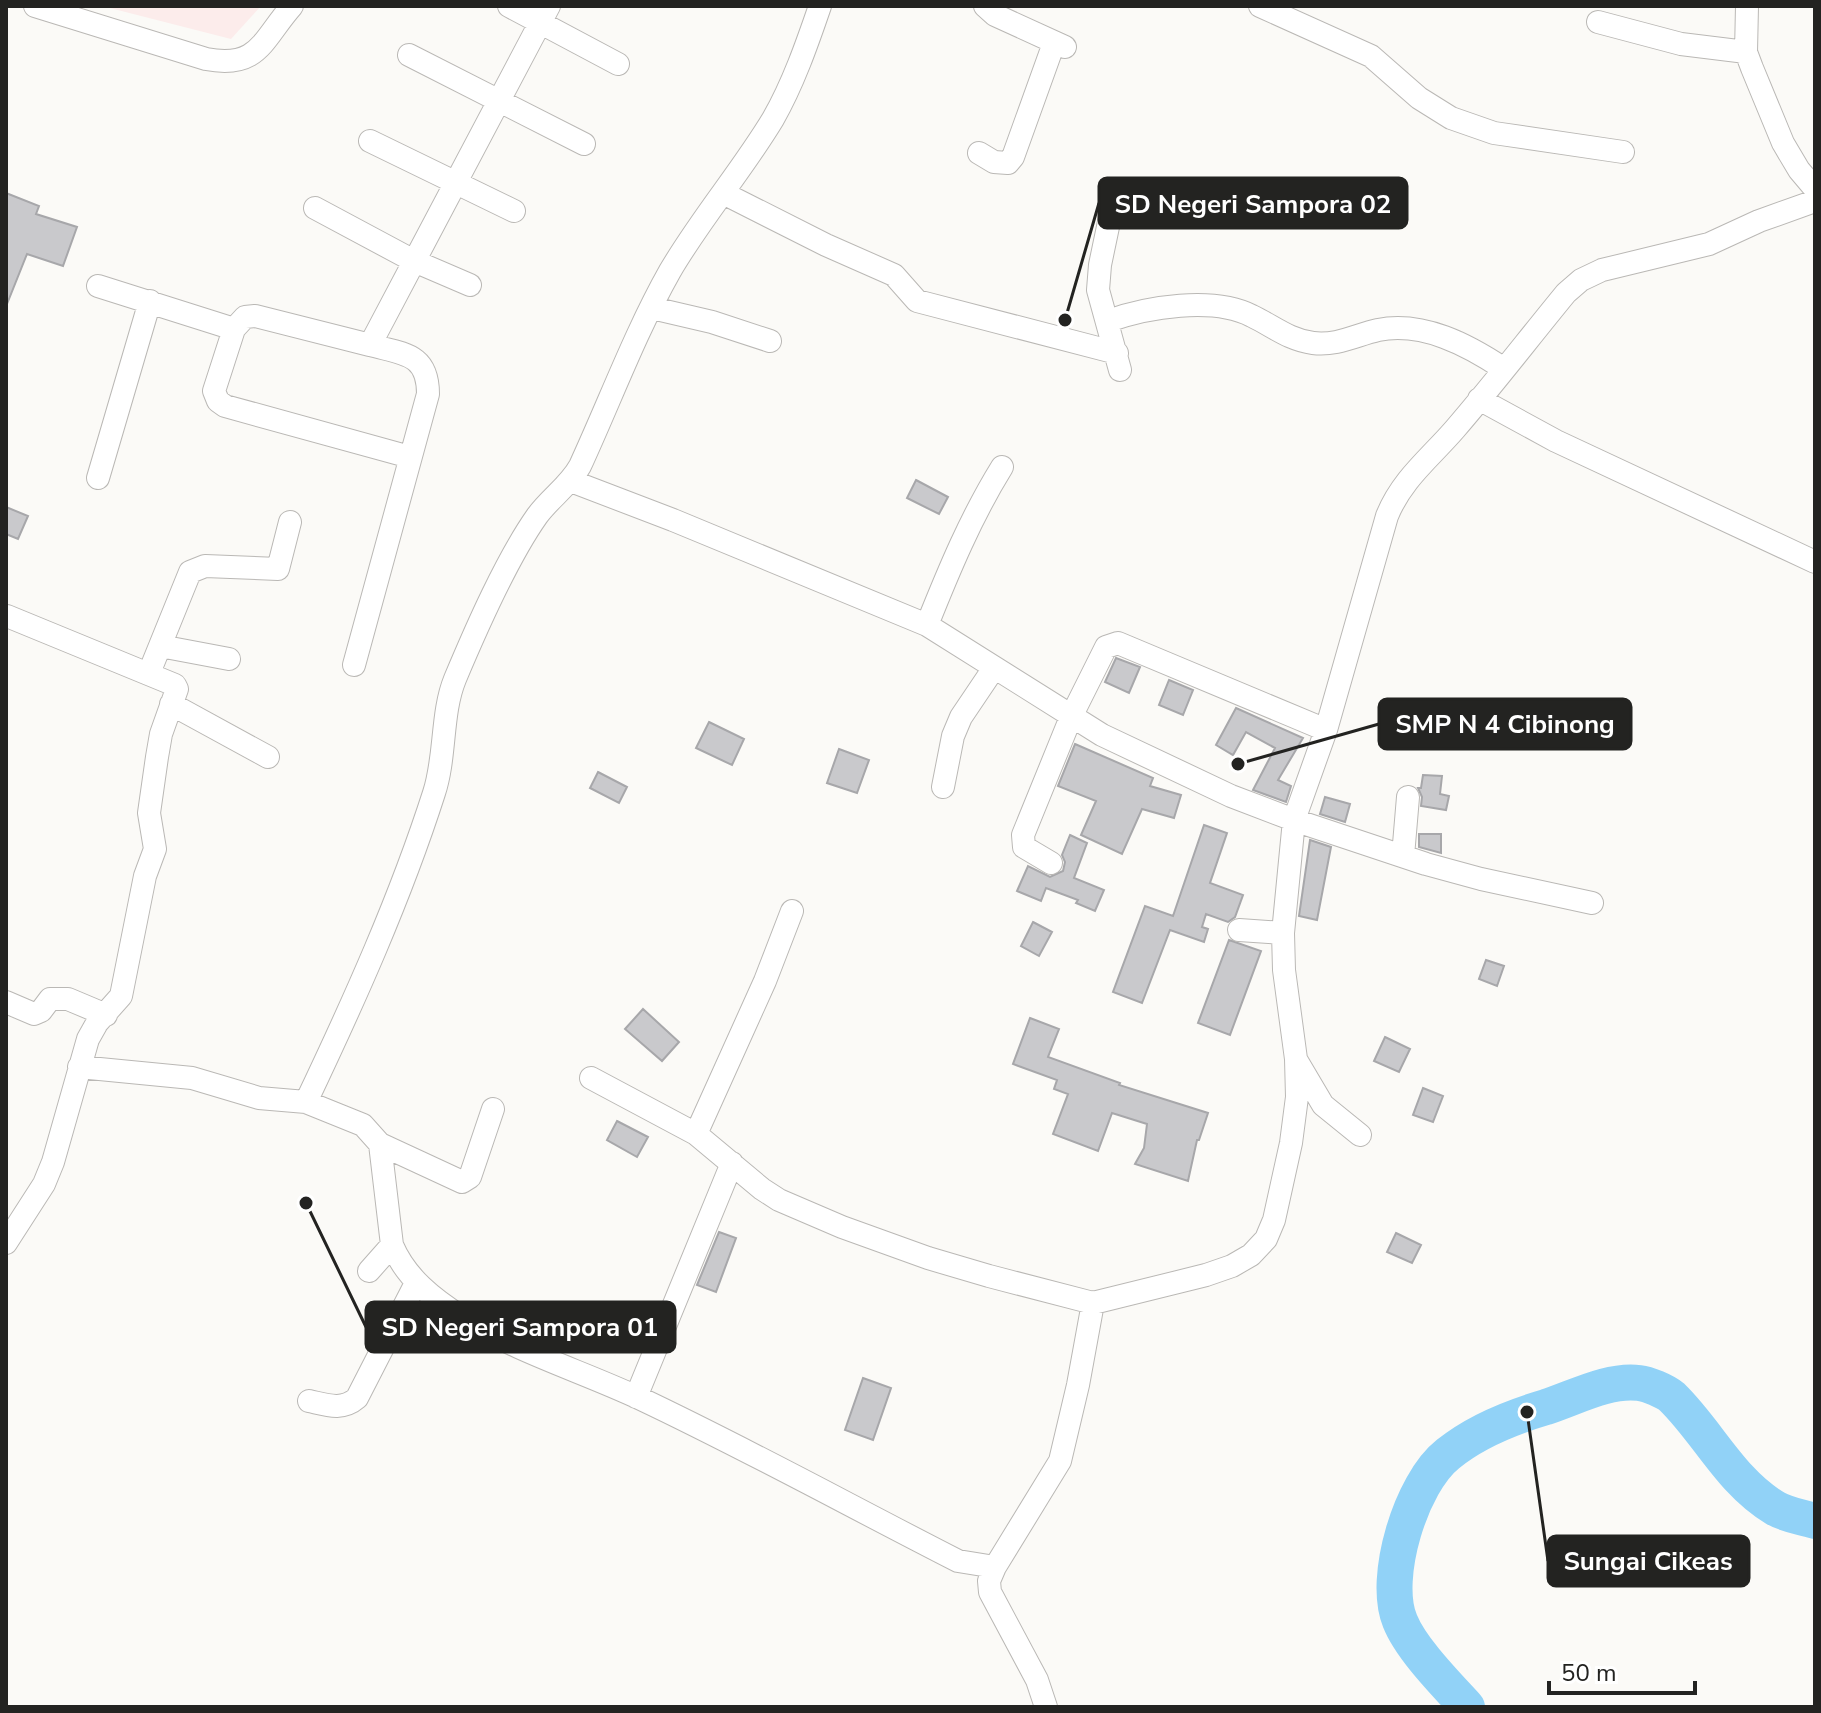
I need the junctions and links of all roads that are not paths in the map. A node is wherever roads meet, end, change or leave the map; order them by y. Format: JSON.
{"nodes":[{"id":1,"x":35,"y":6,"type":"edge"},
{"id":2,"x":292,"y":6,"type":"edge"},
{"id":3,"x":509,"y":6,"type":"edge"},
{"id":4,"x":820,"y":6,"type":"edge"},
{"id":5,"x":985,"y":6,"type":"edge"},
{"id":6,"x":1260,"y":6,"type":"edge"},
{"id":7,"x":1747,"y":6,"type":"edge"},
{"id":8,"x":545,"y":14,"type":"edge"},
{"id":9,"x":1598,"y":22,"type":"dead end"},
{"id":10,"x":1746,"y":52,"type":"junction"},
{"id":11,"x":409,"y":55,"type":"dead end"},
{"id":12,"x":618,"y":64,"type":"dead end"},
{"id":13,"x":498,"y":101,"type":"junction"},
{"id":14,"x":370,"y":141,"type":"dead end"},
{"id":15,"x":584,"y":144,"type":"dead end"},
{"id":16,"x":1623,"y":152,"type":"dead end"},
{"id":17,"x":979,"y":153,"type":"dead end"},
{"id":18,"x":456,"y":184,"type":"junction"},
{"id":19,"x":1815,"y":189,"type":"edge"},
{"id":20,"x":723,"y":193,"type":"junction"},
{"id":21,"x":1815,"y":201,"type":"edge"},
{"id":22,"x":315,"y":208,"type":"dead end"},
{"id":23,"x":514,"y":211,"type":"dead end"},
{"id":24,"x":1109,"y":222,"type":"dead end"},
{"id":25,"x":414,"y":261,"type":"junction"},
{"id":26,"x":470,"y":285,"type":"dead end"},
{"id":27,"x":98,"y":286,"type":"dead end"},
{"id":28,"x":150,"y":301,"type":"junction"},
{"id":29,"x":652,"y":308,"type":"junction"},
{"id":30,"x":1108,"y":321,"type":"junction"},
{"id":31,"x":234,"y":329,"type":"junction"},
{"id":32,"x":770,"y":341,"type":"dead end"},
{"id":33,"x":370,"y":345,"type":"junction"},
{"id":34,"x":1504,"y":369,"type":"junction"},
{"id":35,"x":1479,"y":399,"type":"junction"},
{"id":36,"x":410,"y":457,"type":"junction"},
{"id":37,"x":1002,"y":467,"type":"dead end"},
{"id":38,"x":98,"y":478,"type":"dead end"},
{"id":39,"x":571,"y":481,"type":"junction"},
{"id":40,"x":290,"y":522,"type":"dead end"},
{"id":41,"x":1815,"y":562,"type":"edge"},
{"id":42,"x":6,"y":615,"type":"edge"},
{"id":43,"x":927,"y":625,"type":"junction"},
{"id":44,"x":160,"y":646,"type":"junction"},
{"id":45,"x":229,"y":659,"type":"dead end"},
{"id":46,"x":354,"y":665,"type":"dead end"},
{"id":47,"x":994,"y":668,"type":"junction"},
{"id":48,"x":149,"y":673,"type":"junction"},
{"id":49,"x":171,"y":704,"type":"junction"},
{"id":50,"x":1071,"y":717,"type":"junction"},
{"id":51,"x":1326,"y":730,"type":"junction"},
{"id":52,"x":268,"y":757,"type":"dead end"},
{"id":53,"x":943,"y":787,"type":"dead end"},
{"id":54,"x":1408,"y":797,"type":"dead end"},
{"id":55,"x":1294,"y":820,"type":"junction"},
{"id":56,"x":1403,"y":856,"type":"junction"},
{"id":57,"x":1051,"y":863,"type":"dead end"},
{"id":58,"x":1592,"y":903,"type":"dead end"},
{"id":59,"x":792,"y":911,"type":"dead end"},
{"id":60,"x":1239,"y":930,"type":"dead end"},
{"id":61,"x":1283,"y":933,"type":"junction"},
{"id":62,"x":6,"y":1002,"type":"edge"},
{"id":63,"x":106,"y":1015,"type":"junction"},
{"id":64,"x":1296,"y":1059,"type":"junction"},
{"id":65,"x":79,"y":1067,"type":"junction"},
{"id":66,"x":591,"y":1078,"type":"dead end"},
{"id":67,"x":306,"y":1102,"type":"junction"},
{"id":68,"x":493,"y":1109,"type":"dead end"},
{"id":69,"x":696,"y":1134,"type":"junction"},
{"id":70,"x":1360,"y":1135,"type":"dead end"},
{"id":71,"x":380,"y":1144,"type":"junction"},
{"id":72,"x":732,"y":1163,"type":"junction"},
{"id":73,"x":6,"y":1243,"type":"edge"},
{"id":74,"x":392,"y":1245,"type":"junction"},
{"id":75,"x":369,"y":1271,"type":"dead end"},
{"id":76,"x":416,"y":1283,"type":"junction"},
{"id":77,"x":1093,"y":1303,"type":"junction"},
{"id":78,"x":636,"y":1397,"type":"junction"},
{"id":79,"x":309,"y":1401,"type":"dead end"},
{"id":80,"x":995,"y":1567,"type":"junction"},
{"id":81,"x":1046,"y":1707,"type":"edge"}],
"edges":[{"from":1,"to":2,"type":"street"},
{"from":3,"to":8,"type":"street"},
{"from":4,"to":20,"type":"street"},
{"from":5,"to":17,"type":"street"},
{"from":6,"to":16,"type":"street"},
{"from":7,"to":10,"type":"street"},
{"from":8,"to":12,"type":"street"},
{"from":8,"to":13,"type":"street"},
{"from":9,"to":10,"type":"street"},
{"from":10,"to":19,"type":"street"},
{"from":11,"to":13,"type":"street"},
{"from":13,"to":15,"type":"street"},
{"from":13,"to":18,"type":"street"},
{"from":14,"to":18,"type":"street"},
{"from":18,"to":23,"type":"street"},
{"from":18,"to":25,"type":"street"},
{"from":20,"to":29,"type":"street"},
{"from":20,"to":30,"type":"street"},
{"from":21,"to":34,"type":"street"},
{"from":22,"to":25,"type":"street"},
{"from":24,"to":30,"type":"street"},
{"from":25,"to":26,"type":"street"},
{"from":25,"to":33,"type":"street"},
{"from":27,"to":28,"type":"street"},
{"from":28,"to":31,"type":"street"},
{"from":28,"to":38,"type":"street"},
{"from":29,"to":32,"type":"street"},
{"from":29,"to":39,"type":"street"},
{"from":30,"to":34,"type":"street"},
{"from":31,"to":33,"type":"street"},
{"from":31,"to":36,"type":"street"},
{"from":33,"to":36,"type":"street"},
{"from":34,"to":35,"type":"street"},
{"from":35,"to":41,"type":"street"},
{"from":35,"to":51,"type":"street"},
{"from":36,"to":46,"type":"street"},
{"from":37,"to":43,"type":"street"},
{"from":39,"to":43,"type":"street"},
{"from":39,"to":67,"type":"street"},
{"from":40,"to":44,"type":"street"},
{"from":42,"to":48,"type":"street"},
{"from":43,"to":47,"type":"street"},
{"from":44,"to":45,"type":"street"},
{"from":44,"to":48,"type":"street"},
{"from":47,"to":50,"type":"street"},
{"from":47,"to":53,"type":"street"},
{"from":48,"to":49,"type":"street"},
{"from":49,"to":52,"type":"street"},
{"from":49,"to":63,"type":"street"},
{"from":50,"to":51,"type":"street"},
{"from":50,"to":55,"type":"street"},
{"from":50,"to":57,"type":"street"},
{"from":51,"to":55,"type":"street"},
{"from":54,"to":56,"type":"street"},
{"from":55,"to":56,"type":"street"},
{"from":55,"to":61,"type":"street"},
{"from":56,"to":58,"type":"street"},
{"from":59,"to":69,"type":"street"},
{"from":60,"to":61,"type":"street"},
{"from":61,"to":64,"type":"street"},
{"from":62,"to":63,"type":"street"},
{"from":63,"to":65,"type":"street"},
{"from":64,"to":70,"type":"street"},
{"from":64,"to":77,"type":"street"},
{"from":65,"to":67,"type":"street"},
{"from":65,"to":73,"type":"street"},
{"from":66,"to":69,"type":"street"},
{"from":67,"to":71,"type":"street"},
{"from":68,"to":71,"type":"street"},
{"from":69,"to":72,"type":"street"},
{"from":71,"to":74,"type":"street"},
{"from":72,"to":77,"type":"street"},
{"from":72,"to":78,"type":"street"},
{"from":74,"to":75,"type":"street"},
{"from":74,"to":76,"type":"street"},
{"from":76,"to":78,"type":"street"},
{"from":76,"to":79,"type":"street"},
{"from":77,"to":80,"type":"street"},
{"from":78,"to":80,"type":"street"},
{"from":80,"to":81,"type":"street"}]}
